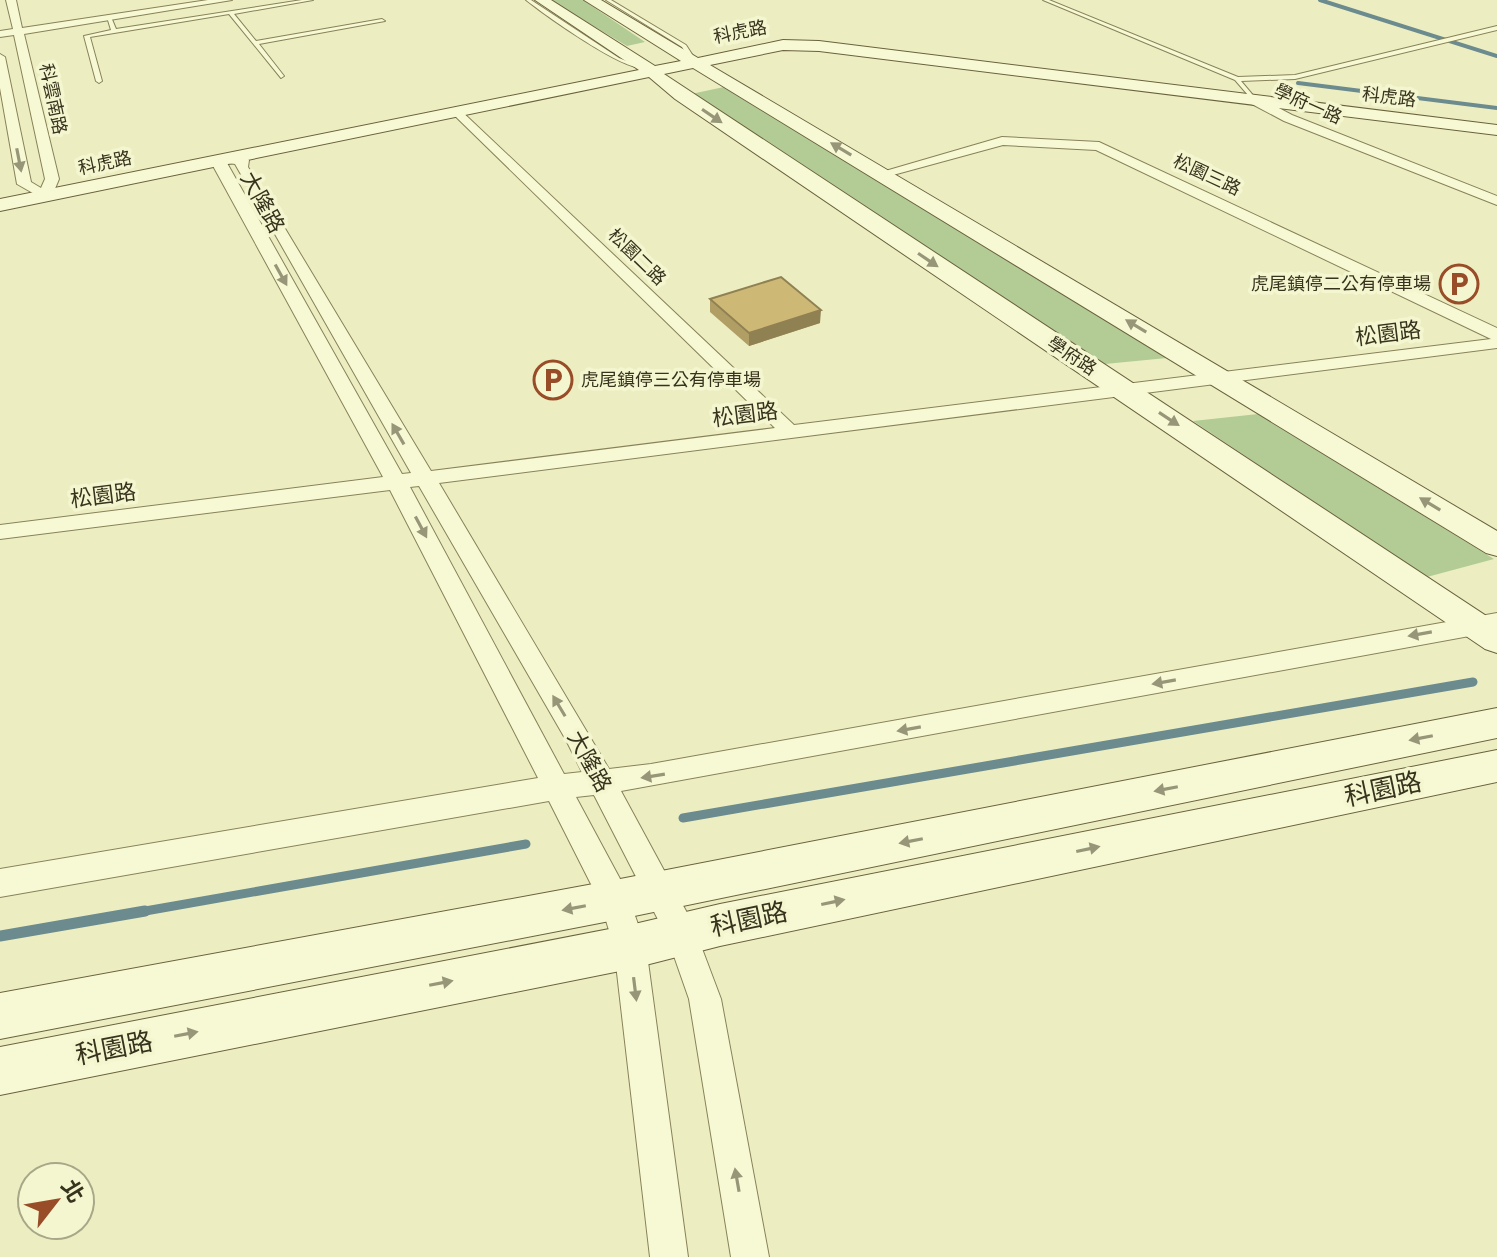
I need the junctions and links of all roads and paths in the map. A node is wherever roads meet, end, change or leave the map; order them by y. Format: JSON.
{"nodes":[{"id":1,"x":11,"y":0,"type":"edge"},
{"id":2,"x":227,"y":0,"type":"edge"},
{"id":3,"x":311,"y":0,"type":"edge"},
{"id":4,"x":528,"y":0,"type":"edge"},
{"id":5,"x":542,"y":0,"type":"edge"},
{"id":6,"x":591,"y":0,"type":"edge"},
{"id":7,"x":608,"y":0,"type":"edge"},
{"id":8,"x":1045,"y":0,"type":"edge"},
{"id":9,"x":213,"y":1,"type":"edge"},
{"id":10,"x":231,"y":13,"type":"junction"},
{"id":11,"x":109,"y":18,"type":"junction"},
{"id":12,"x":382,"y":21,"type":"dead end"},
{"id":13,"x":1497,"y":28,"type":"edge"},
{"id":14,"x":20,"y":31,"type":"junction"},
{"id":15,"x":114,"y":31,"type":"junction"},
{"id":16,"x":0,"y":34,"type":"edge"},
{"id":17,"x":256,"y":43,"type":"junction"},
{"id":18,"x":0,"y":57,"type":"edge"},
{"id":19,"x":694,"y":62,"type":"junction"},
{"id":20,"x":648,"y":71,"type":"junction"},
{"id":21,"x":281,"y":76,"type":"dead end"},
{"id":22,"x":1237,"y":79,"type":"junction"},
{"id":23,"x":99,"y":81,"type":"dead end"},
{"id":24,"x":1254,"y":100,"type":"junction"},
{"id":25,"x":457,"y":111,"type":"junction"},
{"id":26,"x":1497,"y":130,"type":"edge"},
{"id":27,"x":223,"y":159,"type":"junction"},
{"id":28,"x":882,"y":174,"type":"junction"},
{"id":29,"x":1497,"y":188,"type":"edge"},
{"id":30,"x":45,"y":196,"type":"junction"},
{"id":31,"x":1497,"y":201,"type":"edge"},
{"id":32,"x":0,"y":205,"type":"edge"},
{"id":33,"x":1497,"y":335,"type":"edge"},
{"id":34,"x":1497,"y":343,"type":"edge"},
{"id":35,"x":1223,"y":379,"type":"junction"},
{"id":36,"x":1125,"y":390,"type":"junction"},
{"id":37,"x":790,"y":432,"type":"junction"},
{"id":38,"x":423,"y":479,"type":"junction"},
{"id":39,"x":396,"y":482,"type":"junction"},
{"id":40,"x":0,"y":532,"type":"edge"},
{"id":41,"x":1497,"y":545,"type":"edge"},
{"id":42,"x":1490,"y":629,"type":"edge"},
{"id":43,"x":1497,"y":723,"type":"edge"},
{"id":44,"x":1497,"y":766,"type":"edge"},
{"id":45,"x":602,"y":783,"type":"junction"},
{"id":46,"x":558,"y":787,"type":"junction"},
{"id":47,"x":0,"y":883,"type":"edge"},
{"id":48,"x":661,"y":891,"type":"junction"},
{"id":49,"x":615,"y":900,"type":"junction"},
{"id":50,"x":681,"y":933,"type":"junction"},
{"id":51,"x":630,"y":947,"type":"junction"},
{"id":52,"x":0,"y":1016,"type":"edge"},
{"id":53,"x":0,"y":1071,"type":"edge"},
{"id":54,"x":669,"y":1257,"type":"edge"},
{"id":55,"x":750,"y":1257,"type":"edge"}],
"edges":[{"from":1,"to":14,"type":"street","name":"科雲南路"},
{"from":2,"to":9,"type":"street"},
{"from":3,"to":10,"type":"lane"},
{"from":4,"to":20,"type":"lane"},
{"from":5,"to":20,"type":"street","name":"學府路"},
{"from":6,"to":19,"type":"street"},
{"from":7,"to":19,"type":"lane"},
{"from":8,"to":22,"type":"lane"},
{"from":9,"to":11,"type":"street"},
{"from":10,"to":15,"type":"lane"},
{"from":10,"to":17,"type":"lane"},
{"from":11,"to":14,"type":"street"},
{"from":11,"to":15,"type":"lane"},
{"from":12,"to":17,"type":"lane"},
{"from":13,"to":22,"type":"lane"},
{"from":14,"to":16,"type":"street"},
{"from":14,"to":30,"type":"street","name":"科雲南路"},
{"from":15,"to":23,"type":"lane"},
{"from":17,"to":21,"type":"lane"},
{"from":18,"to":30,"type":"street","name":"科雲南路","one_way":true},
{"from":19,"to":20,"type":"street","name":"科虎路"},
{"from":19,"to":24,"type":"street","name":"科虎路"},
{"from":28,"to":19,"type":"street","one_way":true},
{"from":20,"to":25,"type":"street","name":"科虎路"},
{"from":20,"to":36,"type":"street","name":"學府路","one_way":true},
{"from":22,"to":24,"type":"lane"},
{"from":24,"to":26,"type":"street","name":"科虎路"},
{"from":24,"to":29,"type":"street","name":"學府一路"},
{"from":24,"to":31,"type":"street","name":"學府一路"},
{"from":25,"to":27,"type":"street","name":"科虎路"},
{"from":25,"to":37,"type":"street","name":"松園二路"},
{"from":27,"to":30,"type":"street","name":"科虎路"},
{"from":38,"to":27,"type":"street","name":"大隆路","one_way":true},
{"from":27,"to":39,"type":"street","name":"大隆路","one_way":true},
{"from":28,"to":33,"type":"street","name":"松園三路"},
{"from":35,"to":28,"type":"street","one_way":true},
{"from":30,"to":32,"type":"street","name":"科虎路"},
{"from":34,"to":35,"type":"street","name":"松園路"},
{"from":35,"to":36,"type":"street","name":"松園路"},
{"from":41,"to":35,"type":"street","one_way":true},
{"from":36,"to":37,"type":"street","name":"松園路"},
{"from":36,"to":42,"type":"street","name":"學府路","one_way":true},
{"from":37,"to":38,"type":"street","name":"松園路"},
{"from":38,"to":39,"type":"street","name":"松園路"},
{"from":45,"to":38,"type":"street","name":"大隆路","one_way":true},
{"from":39,"to":40,"type":"street","name":"松園路"},
{"from":39,"to":46,"type":"street","name":"大隆路","one_way":true},
{"from":42,"to":45,"type":"street","one_way":true},
{"from":43,"to":48,"type":"street","name":"科園路","one_way":true},
{"from":50,"to":44,"type":"street","name":"科園路","one_way":true},
{"from":45,"to":46,"type":"street"},
{"from":45,"to":48,"type":"street","name":"大隆路"},
{"from":46,"to":47,"type":"street"},
{"from":46,"to":49,"type":"street","name":"大隆路"},
{"from":48,"to":49,"type":"street","name":"科園路"},
{"from":48,"to":50,"type":"street","name":"大隆路"},
{"from":49,"to":51,"type":"street","name":"大隆路"},
{"from":49,"to":52,"type":"street","name":"科園路","one_way":true},
{"from":50,"to":51,"type":"street","name":"科園路"},
{"from":55,"to":50,"type":"street","name":"大隆路","one_way":true},
{"from":53,"to":51,"type":"street","name":"科園路","one_way":true},
{"from":51,"to":54,"type":"street","name":"大隆路","one_way":true}]}
